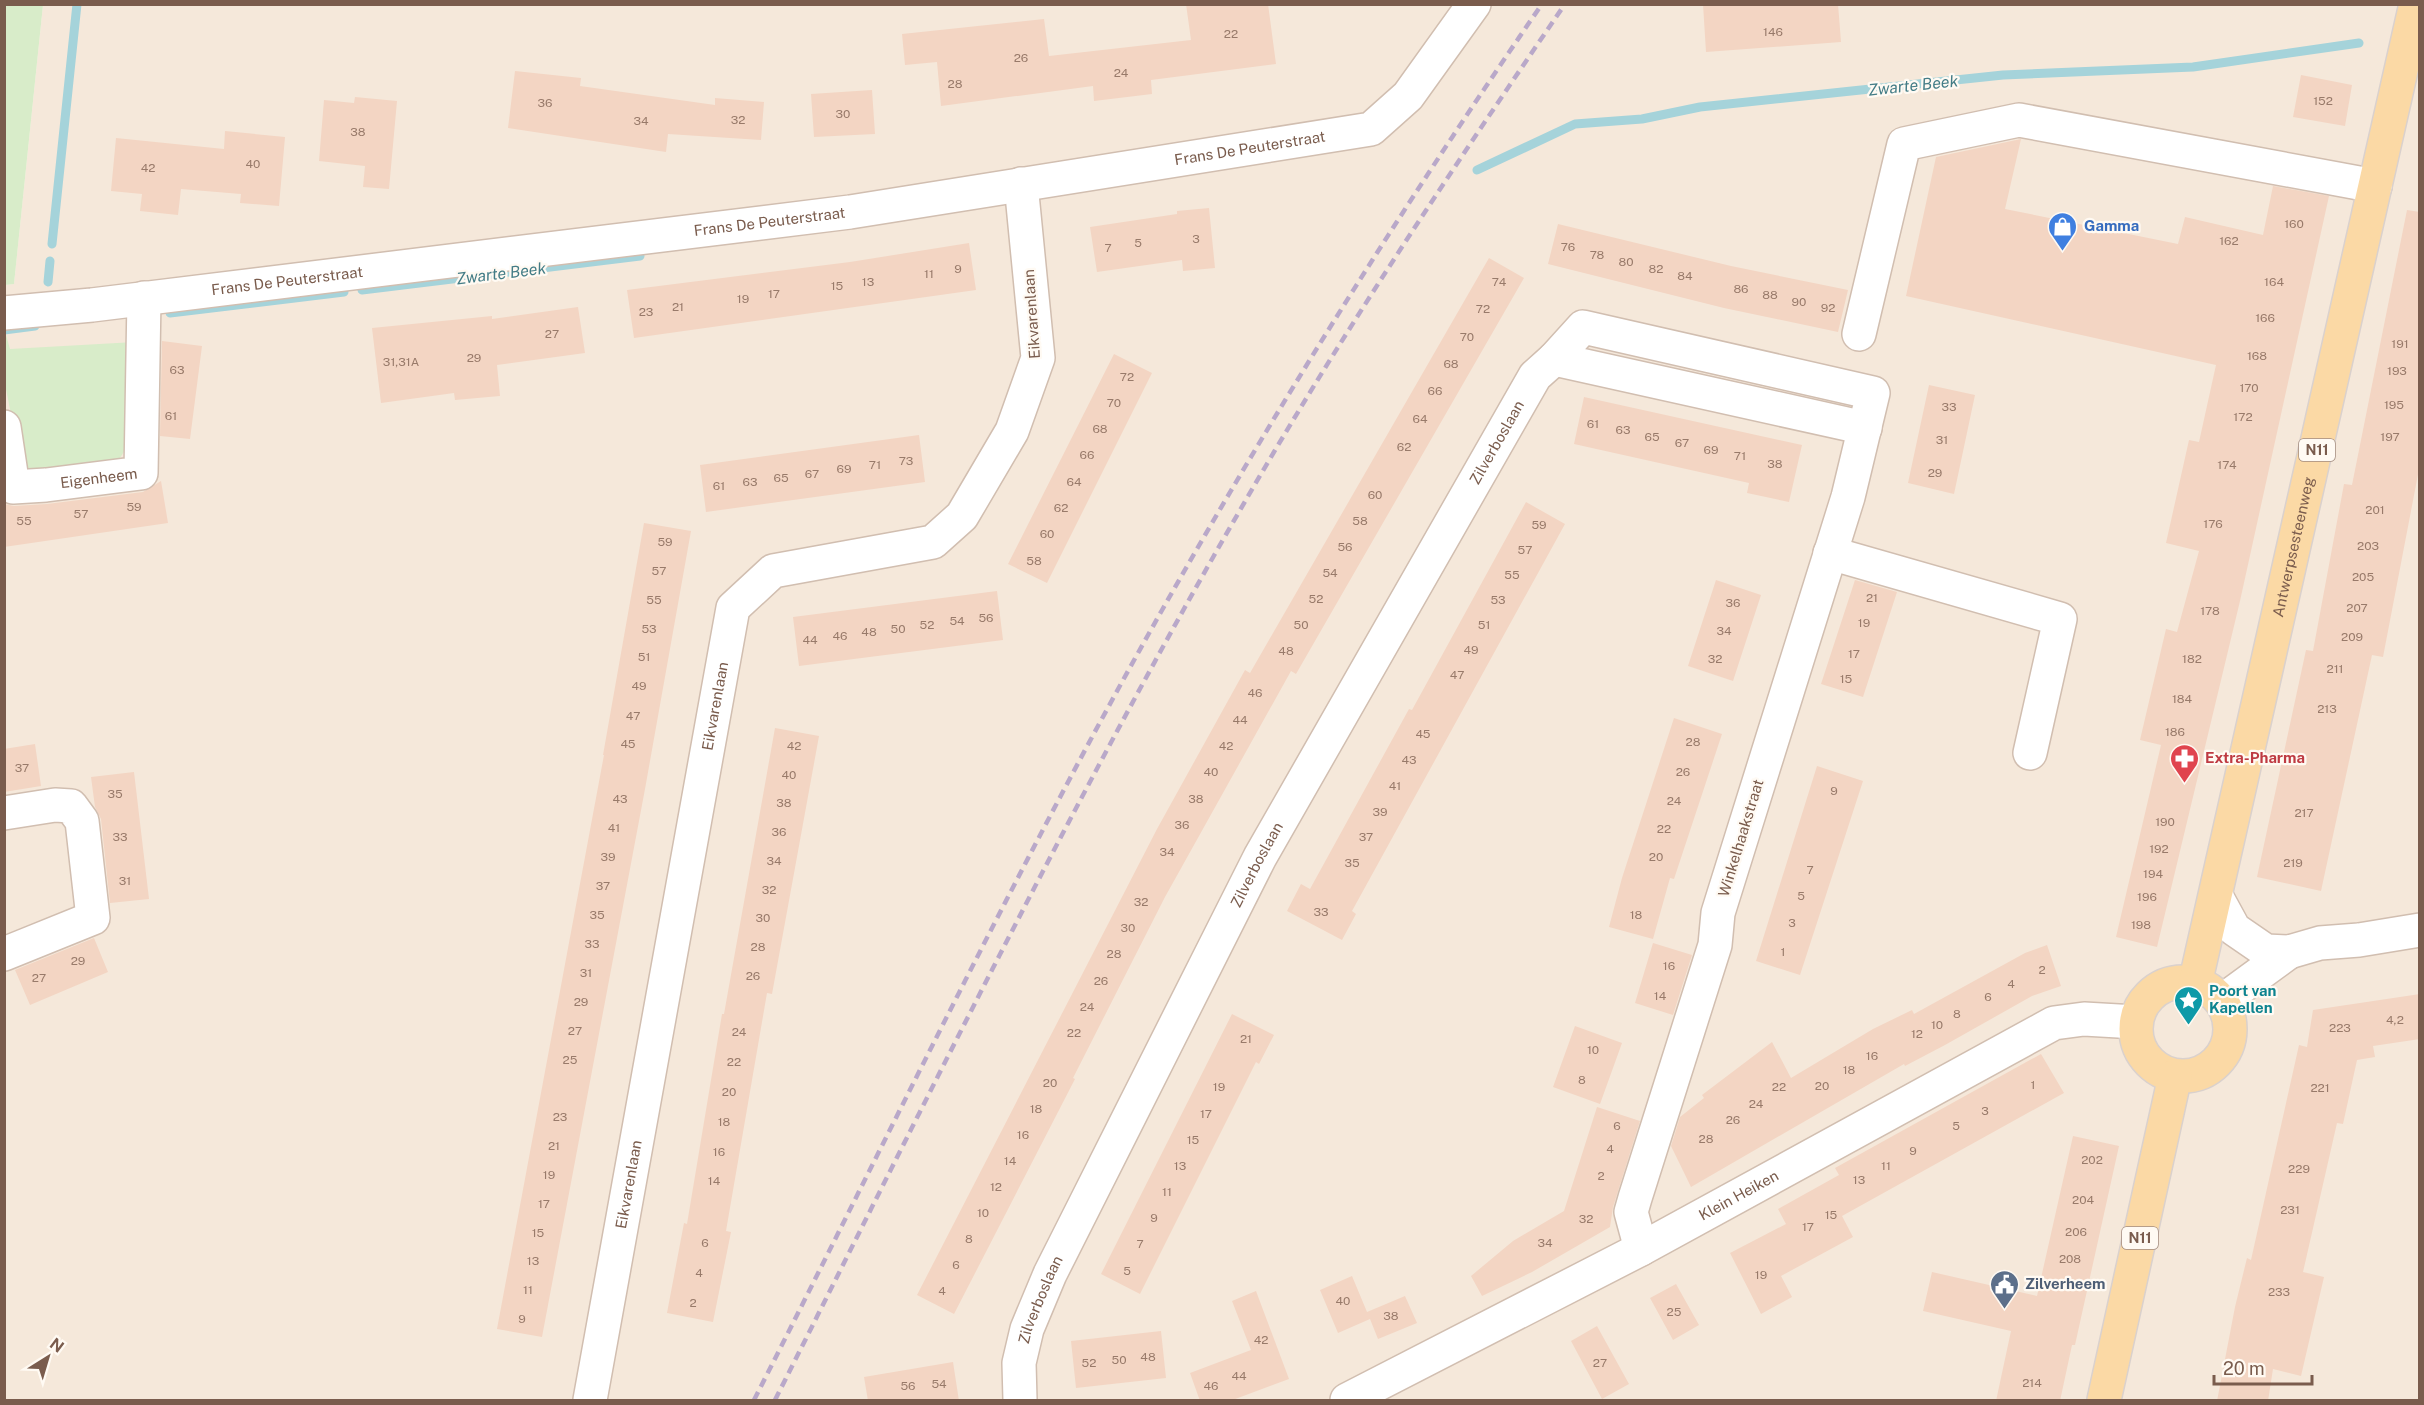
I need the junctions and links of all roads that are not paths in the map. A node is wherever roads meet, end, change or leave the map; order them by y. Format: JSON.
{"nodes":[{"id":1,"x":1474,"y":4,"type":"edge"},
{"id":2,"x":2416,"y":4,"type":"edge"},
{"id":3,"x":1021,"y":184,"type":"junction"},
{"id":4,"x":2375,"y":186,"type":"junction"},
{"id":5,"x":144,"y":298,"type":"junction"},
{"id":6,"x":4,"y":313,"type":"edge"},
{"id":7,"x":1859,"y":334,"type":"dead end"},
{"id":8,"x":4,"y":427,"type":"edge"},
{"id":9,"x":1865,"y":428,"type":"joint"},
{"id":10,"x":1830,"y":553,"type":"junction"},
{"id":11,"x":2030,"y":753,"type":"dead end"},
{"id":12,"x":4,"y":813,"type":"edge"},
{"id":13,"x":2216,"y":896,"type":"junction"},
{"id":14,"x":2420,"y":930,"type":"edge"},
{"id":15,"x":2289,"y":952,"type":"junction"},
{"id":16,"x":4,"y":954,"type":"edge"},
{"id":17,"x":2208,"y":992,"type":"junction"},
{"id":18,"x":2136,"y":1022,"type":"junction"},
{"id":19,"x":2175,"y":1076,"type":"junction"},
{"id":20,"x":1641,"y":1249,"type":"junction"},
{"id":21,"x":590,"y":1401,"type":"edge"},
{"id":22,"x":1020,"y":1401,"type":"edge"},
{"id":23,"x":1347,"y":1401,"type":"edge"},
{"id":24,"x":2104,"y":1401,"type":"edge"}],
"edges":[{"from":1,"to":3,"type":"street","name":"Frans De Peuterstraat"},
{"from":2,"to":4,"type":"main road","name":"Antwerpsesteenweg","number":"N11"},
{"from":3,"to":5,"type":"street","name":"Frans De Peuterstraat"},
{"from":3,"to":21,"type":"street","name":"Eikvarenlaan"},
{"from":4,"to":7,"type":"street"},
{"from":4,"to":13,"type":"main road","name":"Antwerpsesteenweg","number":"N11"},
{"from":5,"to":6,"type":"street","name":"Frans De Peuterstraat"},
{"from":5,"to":8,"type":"street","name":"Eigenheem"},
{"from":9,"to":10,"type":"street","name":"Winkelhaakstraat"},
{"from":9,"to":22,"type":"street","name":"Zilverboslaan"},
{"from":10,"to":11,"type":"street"},
{"from":10,"to":20,"type":"street","name":"Winkelhaakstraat"},
{"from":12,"to":16,"type":"street"},
{"from":13,"to":15,"type":"street"},
{"from":13,"to":17,"type":"main road","name":"Antwerpsesteenweg","number":"N11"},
{"from":14,"to":15,"type":"street"},
{"from":15,"to":17,"type":"street"},
{"from":17,"to":18,"type":"main road"},
{"from":17,"to":19,"type":"main road","number":"N11"},
{"from":18,"to":19,"type":"main road"},
{"from":18,"to":20,"type":"street","name":"Klein Heiken"},
{"from":19,"to":24,"type":"main road","number":"N11"},
{"from":20,"to":23,"type":"street","name":"Klein Heiken"}]}
